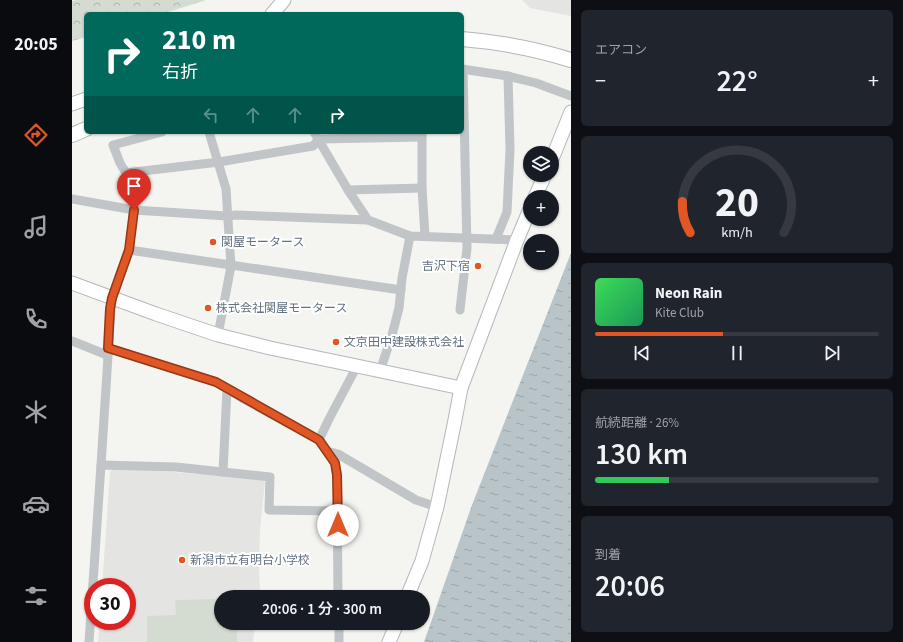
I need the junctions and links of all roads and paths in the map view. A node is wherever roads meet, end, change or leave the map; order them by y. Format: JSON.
{"nodes":[{"id":1,"x":284,"y":0,"type":"edge"},
{"id":2,"x":274,"y":12,"type":"edge"},
{"id":3,"x":464,"y":39,"type":"edge"},
{"id":4,"x":571,"y":60,"type":"edge"},
{"id":5,"x":464,"y":69,"type":"edge"},
{"id":6,"x":508,"y":76,"type":"junction"},
{"id":7,"x":571,"y":96,"type":"edge"},
{"id":8,"x":84,"y":100,"type":"edge"},
{"id":9,"x":72,"y":104,"type":"edge"},
{"id":10,"x":571,"y":112,"type":"edge"},
{"id":11,"x":464,"y":125,"type":"edge"},
{"id":12,"x":84,"y":130,"type":"edge"},
{"id":13,"x":154,"y":134,"type":"edge"},
{"id":14,"x":210,"y":134,"type":"edge"},
{"id":15,"x":422,"y":134,"type":"edge"},
{"id":16,"x":72,"y":135,"type":"edge"},
{"id":17,"x":316,"y":136,"type":"edge"},
{"id":18,"x":557,"y":146,"type":"edge"},
{"id":19,"x":219,"y":162,"type":"junction"},
{"id":20,"x":126,"y":173,"type":"junction"},
{"id":21,"x":422,"y":188,"type":"junction"},
{"id":22,"x":348,"y":190,"type":"junction"},
{"id":23,"x":72,"y":199,"type":"edge"},
{"id":24,"x":134,"y":210,"type":"junction"},
{"id":25,"x":228,"y":216,"type":"junction"},
{"id":26,"x":368,"y":220,"type":"junction"},
{"id":27,"x":523,"y":226,"type":"edge"},
{"id":28,"x":410,"y":236,"type":"junction"},
{"id":29,"x":425,"y":236,"type":"junction"},
{"id":30,"x":466,"y":238,"type":"junction"},
{"id":31,"x":496,"y":239,"type":"junction"},
{"id":32,"x":517,"y":240,"type":"junction"},
{"id":33,"x":129,"y":250,"type":"junction"},
{"id":34,"x":231,"y":266,"type":"junction"},
{"id":35,"x":72,"y":283,"type":"edge"},
{"id":36,"x":401,"y":290,"type":"junction"},
{"id":37,"x":112,"y":298,"type":"junction"},
{"id":38,"x":460,"y":310,"type":"dead end"},
{"id":39,"x":218,"y":335,"type":"junction"},
{"id":40,"x":72,"y":341,"type":"edge"},
{"id":41,"x":108,"y":352,"type":"junction"},
{"id":42,"x":357,"y":366,"type":"junction"},
{"id":43,"x":380,"y":371,"type":"junction"},
{"id":44,"x":461,"y":388,"type":"junction"},
{"id":45,"x":227,"y":389,"type":"junction"},
{"id":46,"x":319,"y":440,"type":"junction"},
{"id":47,"x":327,"y":451,"type":"junction"},
{"id":48,"x":101,"y":465,"type":"junction"},
{"id":49,"x":222,"y":472,"type":"junction"},
{"id":50,"x":437,"y":507,"type":"junction"},
{"id":51,"x":337,"y":511,"type":"junction"},
{"id":52,"x":338,"y":590,"type":"edge"},
{"id":53,"x":410,"y":590,"type":"edge"},
{"id":54,"x":339,"y":630,"type":"edge"},
{"id":55,"x":393,"y":630,"type":"edge"},
{"id":56,"x":89,"y":642,"type":"edge"},
{"id":57,"x":339,"y":642,"type":"edge"},
{"id":58,"x":389,"y":642,"type":"edge"}],
"edges":[{"from":1,"to":2,"type":"street"},
{"from":3,"to":4,"type":"main road"},
{"from":5,"to":6,"type":"street"},
{"from":6,"to":7,"type":"street"},
{"from":6,"to":31,"type":"street"},
{"from":8,"to":9,"type":"street"},
{"from":10,"to":18,"type":"street"},
{"from":11,"to":30,"type":"street"},
{"from":12,"to":16,"type":"main road"},
{"from":13,"to":20,"type":"street"},
{"from":14,"to":19,"type":"street"},
{"from":15,"to":17,"type":"street"},
{"from":15,"to":21,"type":"street"},
{"from":17,"to":19,"type":"street"},
{"from":17,"to":22,"type":"street"},
{"from":19,"to":20,"type":"street"},
{"from":19,"to":25,"type":"street"},
{"from":20,"to":24,"type":"street"},
{"from":21,"to":22,"type":"street"},
{"from":21,"to":29,"type":"street"},
{"from":22,"to":26,"type":"street"},
{"from":23,"to":24,"type":"street"},
{"from":24,"to":25,"type":"street"},
{"from":24,"to":33,"type":"street"},
{"from":25,"to":26,"type":"street"},
{"from":25,"to":34,"type":"street"},
{"from":26,"to":28,"type":"street"},
{"from":27,"to":32,"type":"street"},
{"from":28,"to":29,"type":"street"},
{"from":28,"to":36,"type":"street"},
{"from":29,"to":30,"type":"street"},
{"from":30,"to":31,"type":"street"},
{"from":30,"to":38,"type":"street"},
{"from":31,"to":32,"type":"street"},
{"from":32,"to":44,"type":"street"},
{"from":33,"to":34,"type":"street"},
{"from":33,"to":37,"type":"street"},
{"from":34,"to":36,"type":"street"},
{"from":34,"to":39,"type":"street"},
{"from":35,"to":37,"type":"street"},
{"from":36,"to":43,"type":"street"},
{"from":37,"to":39,"type":"street"},
{"from":37,"to":41,"type":"street"},
{"from":39,"to":42,"type":"street"},
{"from":40,"to":41,"type":"street"},
{"from":41,"to":45,"type":"street"},
{"from":41,"to":48,"type":"street"},
{"from":42,"to":43,"type":"street"},
{"from":42,"to":46,"type":"street"},
{"from":43,"to":44,"type":"street"},
{"from":44,"to":50,"type":"street"},
{"from":45,"to":46,"type":"street"},
{"from":45,"to":49,"type":"street"},
{"from":46,"to":47,"type":"street"},
{"from":47,"to":50,"type":"street"},
{"from":47,"to":51,"type":"street"},
{"from":48,"to":49,"type":"street"},
{"from":48,"to":56,"type":"street"},
{"from":49,"to":51,"type":"street"},
{"from":50,"to":53,"type":"street"},
{"from":51,"to":52,"type":"street"},
{"from":54,"to":57,"type":"street"},
{"from":55,"to":58,"type":"street"}]}
